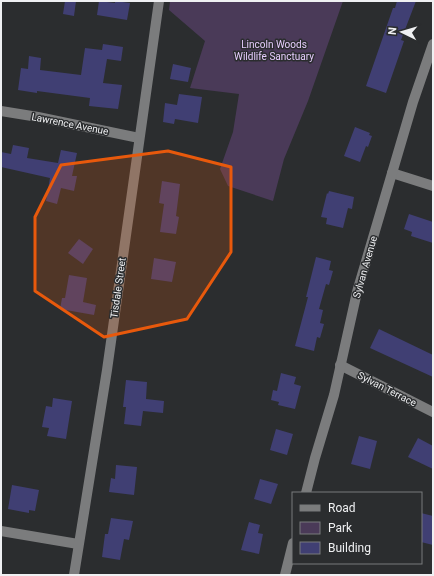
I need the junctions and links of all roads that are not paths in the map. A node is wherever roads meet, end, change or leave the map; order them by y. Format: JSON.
{"nodes":[{"id":1,"x":159,"y":1,"type":"edge"},
{"id":2,"x":433,"y":44,"type":"edge"},
{"id":3,"x":1,"y":111,"type":"edge"},
{"id":4,"x":139,"y":138,"type":"junction"},
{"id":5,"x":392,"y":173,"type":"junction"},
{"id":6,"x":433,"y":186,"type":"edge"},
{"id":7,"x":340,"y":365,"type":"junction"},
{"id":8,"x":433,"y":412,"type":"edge"},
{"id":9,"x":306,"y":492,"type":"edge"},
{"id":10,"x":1,"y":531,"type":"edge"},
{"id":11,"x":78,"y":544,"type":"junction"},
{"id":12,"x":292,"y":547,"type":"edge"},
{"id":13,"x":74,"y":575,"type":"edge"},
{"id":14,"x":285,"y":575,"type":"edge"}],
"edges":[{"from":1,"to":4,"type":"street","name":"Tisdale Street"},
{"from":2,"to":5,"type":"street","name":"Sylvan Avenue"},
{"from":3,"to":4,"type":"street","name":"Lawrence Avenue"},
{"from":4,"to":11,"type":"street","name":"Tisdale Street"},
{"from":5,"to":6,"type":"street"},
{"from":5,"to":7,"type":"street","name":"Sylvan Avenue"},
{"from":7,"to":8,"type":"street","name":"Sylvan Terrace"},
{"from":7,"to":9,"type":"street","name":"Sylvan Avenue"},
{"from":10,"to":11,"type":"street"},
{"from":11,"to":13,"type":"street","name":"Tisdale Street"},
{"from":12,"to":14,"type":"street"}]}
